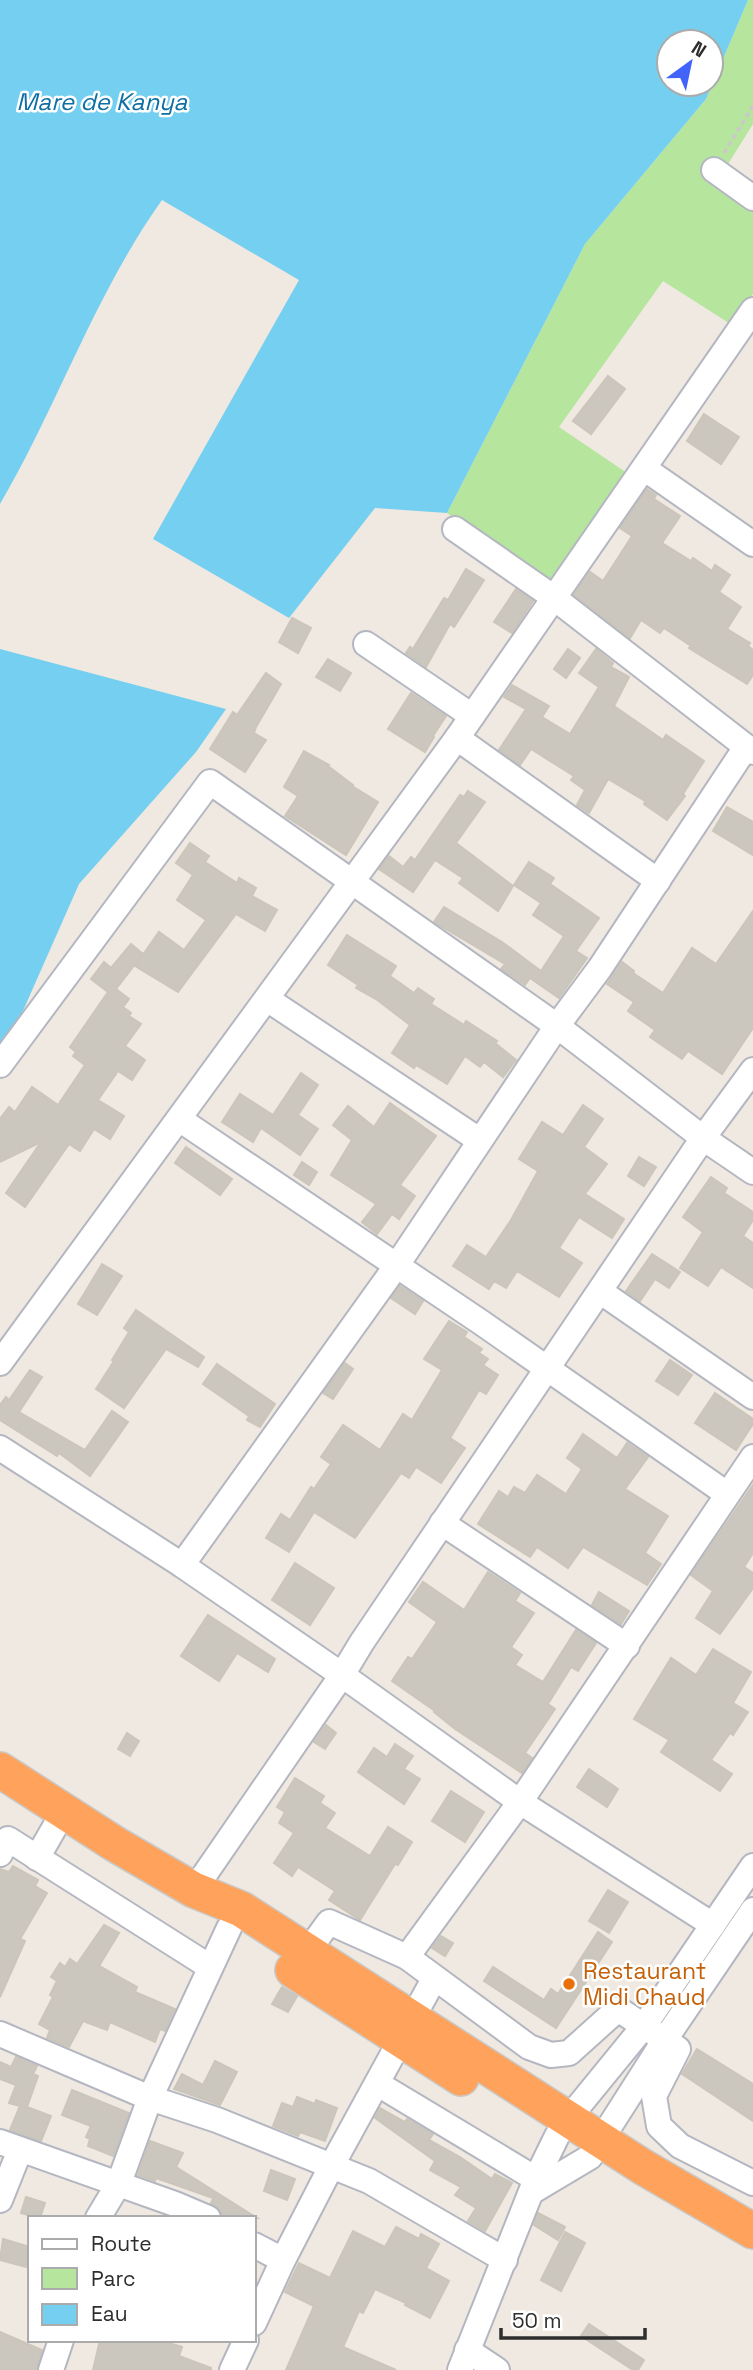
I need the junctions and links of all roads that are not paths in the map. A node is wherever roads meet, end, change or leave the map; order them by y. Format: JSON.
{"nodes":[{"id":1,"x":714,"y":170,"type":"road end"},
{"id":2,"x":753,"y":198,"type":"edge"},
{"id":3,"x":749,"y":325,"type":"edge"},
{"id":4,"x":645,"y":469,"type":"junction"},
{"id":5,"x":455,"y":529,"type":"dead end"},
{"id":6,"x":753,"y":544,"type":"edge"},
{"id":7,"x":553,"y":597,"type":"junction"},
{"id":8,"x":366,"y":643,"type":"dead end"},
{"id":9,"x":472,"y":716,"type":"junction"},
{"id":10,"x":457,"y":737,"type":"junction"},
{"id":11,"x":749,"y":749,"type":"edge"},
{"id":12,"x":658,"y":881,"type":"junction"},
{"id":13,"x":353,"y":883,"type":"junction"},
{"id":14,"x":267,"y":999,"type":"junction"},
{"id":15,"x":557,"y":1026,"type":"junction"},
{"id":16,"x":0,"y":1065,"type":"edge"},
{"id":17,"x":753,"y":1070,"type":"edge"},
{"id":18,"x":179,"y":1119,"type":"junction"},
{"id":19,"x":703,"y":1138,"type":"junction"},
{"id":20,"x":480,"y":1140,"type":"junction"},
{"id":21,"x":753,"y":1172,"type":"edge"},
{"id":22,"x":397,"y":1265,"type":"junction"},
{"id":23,"x":601,"y":1292,"type":"junction"},
{"id":24,"x":0,"y":1363,"type":"edge"},
{"id":25,"x":548,"y":1370,"type":"junction"},
{"id":26,"x":753,"y":1397,"type":"edge"},
{"id":27,"x":0,"y":1448,"type":"edge"},
{"id":28,"x":753,"y":1457,"type":"edge"},
{"id":29,"x":727,"y":1494,"type":"junction"},
{"id":30,"x":442,"y":1523,"type":"junction"},
{"id":31,"x":182,"y":1565,"type":"junction"},
{"id":32,"x":627,"y":1646,"type":"junction"},
{"id":33,"x":342,"y":1675,"type":"junction"},
{"id":34,"x":0,"y":1770,"type":"edge"},
{"id":35,"x":520,"y":1802,"type":"junction"},
{"id":36,"x":64,"y":1811,"type":"junction"},
{"id":37,"x":3,"y":1843,"type":"edge"},
{"id":38,"x":37,"y":1858,"type":"junction"},
{"id":39,"x":753,"y":1866,"type":"edge"},
{"id":40,"x":194,"y":1889,"type":"junction"},
{"id":41,"x":753,"y":1910,"type":"edge"},
{"id":42,"x":713,"y":1925,"type":"junction"},
{"id":43,"x":229,"y":1928,"type":"junction"},
{"id":44,"x":308,"y":1951,"type":"junction"},
{"id":45,"x":407,"y":1957,"type":"junction"},
{"id":46,"x":210,"y":1967,"type":"junction"},
{"id":47,"x":434,"y":1979,"type":"junction"},
{"id":48,"x":644,"y":2026,"type":"junction"},
{"id":49,"x":406,"y":2029,"type":"junction"},
{"id":50,"x":0,"y":2034,"type":"edge"},
{"id":51,"x":664,"y":2041,"type":"junction"},
{"id":52,"x":378,"y":2084,"type":"junction"},
{"id":53,"x":150,"y":2098,"type":"junction"},
{"id":54,"x":562,"y":2128,"type":"junction"},
{"id":55,"x":10,"y":2146,"type":"edge"},
{"id":56,"x":595,"y":2148,"type":"junction"},
{"id":57,"x":332,"y":2165,"type":"junction"},
{"id":58,"x":118,"y":2183,"type":"junction"},
{"id":59,"x":753,"y":2183,"type":"edge"},
{"id":60,"x":535,"y":2185,"type":"junction"},
{"id":61,"x":0,"y":2200,"type":"edge"},
{"id":62,"x":99,"y":2216,"type":"edge"},
{"id":63,"x":203,"y":2216,"type":"edge"},
{"id":64,"x":753,"y":2231,"type":"edge"},
{"id":65,"x":256,"y":2246,"type":"edge"},
{"id":66,"x":753,"y":2258,"type":"edge"},
{"id":67,"x":283,"y":2260,"type":"junction"},
{"id":68,"x":505,"y":2260,"type":"junction"},
{"id":69,"x":256,"y":2319,"type":"edge"},
{"id":70,"x":60,"y":2342,"type":"edge"},
{"id":71,"x":245,"y":2342,"type":"edge"},
{"id":72,"x":463,"y":2360,"type":"edge"},
{"id":73,"x":51,"y":2370,"type":"edge"},
{"id":74,"x":232,"y":2370,"type":"edge"},
{"id":75,"x":497,"y":2370,"type":"edge"}],
"edges":[{"from":1,"to":2,"type":"street"},
{"from":3,"to":4,"type":"street"},
{"from":4,"to":6,"type":"street"},
{"from":4,"to":7,"type":"street"},
{"from":5,"to":7,"type":"street"},
{"from":7,"to":9,"type":"street"},
{"from":7,"to":11,"type":"street"},
{"from":8,"to":9,"type":"street"},
{"from":9,"to":10,"type":"street"},
{"from":10,"to":12,"type":"street"},
{"from":10,"to":13,"type":"street"},
{"from":11,"to":12,"type":"street"},
{"from":12,"to":15,"type":"street"},
{"from":13,"to":14,"type":"street"},
{"from":13,"to":15,"type":"street"},
{"from":13,"to":16,"type":"street"},
{"from":14,"to":18,"type":"street"},
{"from":14,"to":20,"type":"street"},
{"from":15,"to":19,"type":"street"},
{"from":15,"to":20,"type":"street"},
{"from":17,"to":19,"type":"street"},
{"from":18,"to":22,"type":"street"},
{"from":18,"to":24,"type":"street"},
{"from":19,"to":21,"type":"street"},
{"from":19,"to":23,"type":"street"},
{"from":20,"to":22,"type":"street"},
{"from":22,"to":25,"type":"street"},
{"from":22,"to":31,"type":"street"},
{"from":23,"to":25,"type":"street"},
{"from":23,"to":26,"type":"street"},
{"from":25,"to":29,"type":"street"},
{"from":25,"to":30,"type":"street"},
{"from":27,"to":31,"type":"street"},
{"from":28,"to":29,"type":"street"},
{"from":29,"to":32,"type":"street"},
{"from":30,"to":32,"type":"street"},
{"from":30,"to":33,"type":"street"},
{"from":31,"to":33,"type":"street"},
{"from":32,"to":35,"type":"street"},
{"from":33,"to":35,"type":"street"},
{"from":33,"to":40,"type":"street"},
{"from":34,"to":36,"type":"highway"},
{"from":35,"to":42,"type":"street"},
{"from":35,"to":45,"type":"street"},
{"from":36,"to":38,"type":"street"},
{"from":36,"to":40,"type":"highway"},
{"from":37,"to":38,"type":"street"},
{"from":38,"to":46,"type":"street"},
{"from":39,"to":42,"type":"street"},
{"from":40,"to":43,"type":"highway"},
{"from":40,"to":44,"type":"highway"},
{"from":41,"to":51,"type":"street"},
{"from":42,"to":48,"type":"street"},
{"from":43,"to":46,"type":"street"},
{"from":43,"to":49,"type":"highway"},
{"from":44,"to":45,"type":"street"},
{"from":44,"to":49,"type":"highway"},
{"from":45,"to":47,"type":"street"},
{"from":46,"to":53,"type":"street"},
{"from":47,"to":48,"type":"street"},
{"from":47,"to":49,"type":"street"},
{"from":48,"to":51,"type":"street"},
{"from":48,"to":54,"type":"street"},
{"from":49,"to":52,"type":"street"},
{"from":49,"to":54,"type":"highway"},
{"from":50,"to":53,"type":"street"},
{"from":51,"to":56,"type":"street"},
{"from":51,"to":59,"type":"street"},
{"from":52,"to":57,"type":"street"},
{"from":52,"to":60,"type":"street"},
{"from":53,"to":57,"type":"street"},
{"from":53,"to":58,"type":"street"},
{"from":54,"to":56,"type":"highway"},
{"from":54,"to":60,"type":"street"},
{"from":55,"to":58,"type":"street"},
{"from":55,"to":61,"type":"street"},
{"from":56,"to":60,"type":"street"},
{"from":56,"to":64,"type":"highway"},
{"from":56,"to":66,"type":"highway"},
{"from":57,"to":67,"type":"street"},
{"from":57,"to":68,"type":"street"},
{"from":58,"to":62,"type":"street"},
{"from":58,"to":63,"type":"street"},
{"from":60,"to":68,"type":"street"},
{"from":65,"to":67,"type":"street"},
{"from":67,"to":69,"type":"street"},
{"from":68,"to":72,"type":"street"},
{"from":70,"to":73,"type":"street"},
{"from":71,"to":74,"type":"street"},
{"from":72,"to":75,"type":"street"}]}
